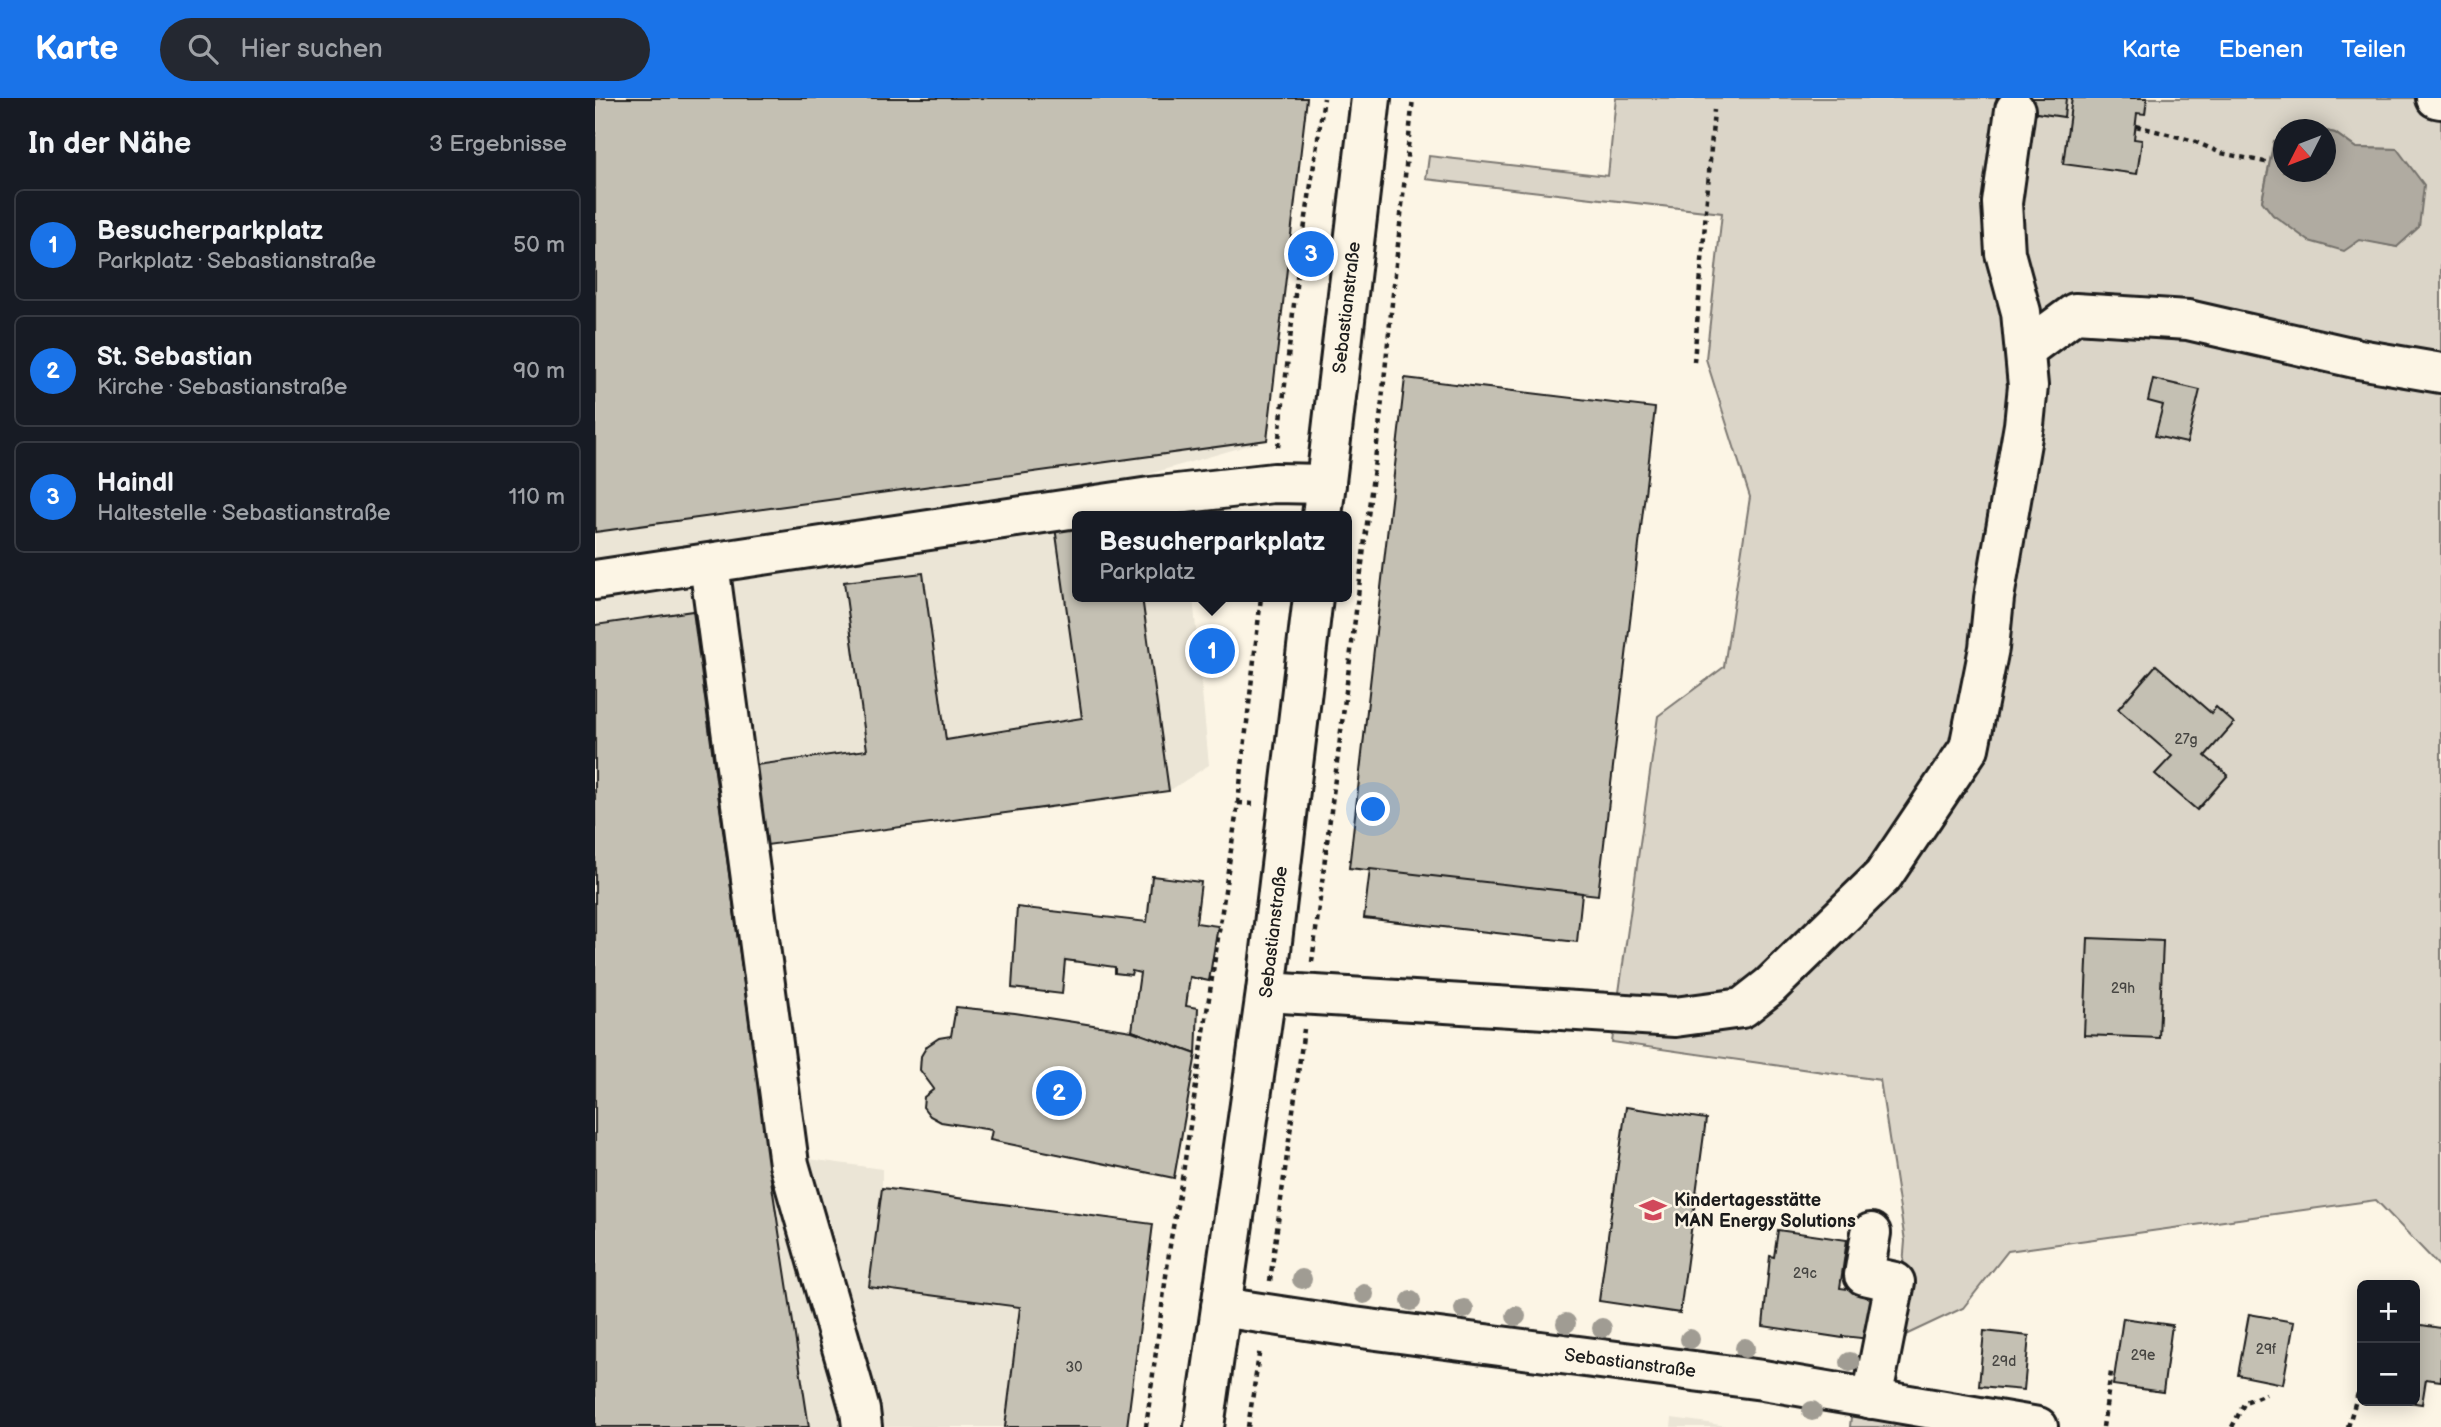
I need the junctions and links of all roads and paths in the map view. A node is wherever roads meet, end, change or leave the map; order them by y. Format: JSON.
{"nodes":[{"id":1,"x":1324,"y":98,"type":"edge"},
{"id":2,"x":1371,"y":98,"type":"edge"},
{"id":3,"x":1413,"y":98,"type":"edge"},
{"id":4,"x":1714,"y":110,"type":"dead end"},
{"id":5,"x":2014,"y":110,"type":"dead end"},
{"id":6,"x":2136,"y":126,"type":"dead end"},
{"id":7,"x":2270,"y":163,"type":"dead end"},
{"id":8,"x":2025,"y":350,"type":"junction"},
{"id":9,"x":1694,"y":362,"type":"dead end"},
{"id":10,"x":2441,"y":373,"type":"edge"},
{"id":11,"x":1274,"y":483,"type":"junction"},
{"id":12,"x":1324,"y":500,"type":"edge"},
{"id":13,"x":709,"y":564,"type":"junction"},
{"id":14,"x":595,"y":580,"type":"edge"},
{"id":15,"x":1260,"y":602,"type":"edge"},
{"id":16,"x":1312,"y":602,"type":"edge"},
{"id":17,"x":1266,"y":992,"type":"junction"},
{"id":18,"x":1308,"y":994,"type":"junction"},
{"id":19,"x":1871,"y":1233,"type":"dead end"},
{"id":20,"x":1221,"y":1307,"type":"junction"},
{"id":21,"x":1266,"y":1313,"type":"junction"},
{"id":22,"x":2111,"y":1372,"type":"dead end"},
{"id":23,"x":2266,"y":1394,"type":"dead end"},
{"id":24,"x":2357,"y":1397,"type":"edge"},
{"id":25,"x":1872,"y":1399,"type":"junction"},
{"id":26,"x":862,"y":1427,"type":"edge"},
{"id":27,"x":1146,"y":1427,"type":"edge"},
{"id":28,"x":1203,"y":1427,"type":"edge"},
{"id":29,"x":1248,"y":1427,"type":"edge"},
{"id":30,"x":2038,"y":1427,"type":"edge"},
{"id":31,"x":2102,"y":1427,"type":"edge"},
{"id":32,"x":2232,"y":1427,"type":"edge"},
{"id":33,"x":2348,"y":1427,"type":"edge"}],
"edges":[{"from":1,"to":11,"type":"path"},
{"from":2,"to":12,"type":"main road","name":"Sebastianstraße"},
{"from":3,"to":18,"type":"path"},
{"from":4,"to":9,"type":"path"},
{"from":5,"to":8,"type":"main road"},
{"from":6,"to":7,"type":"path"},
{"from":8,"to":10,"type":"main road"},
{"from":8,"to":18,"type":"main road"},
{"from":11,"to":12,"type":"main road"},
{"from":11,"to":13,"type":"main road"},
{"from":13,"to":14,"type":"main road"},
{"from":13,"to":26,"type":"main road"},
{"from":15,"to":27,"type":"path"},
{"from":16,"to":17,"type":"main road","name":"Sebastianstraße"},
{"from":17,"to":18,"type":"main road"},
{"from":17,"to":20,"type":"main road","name":"Sebastianstraße"},
{"from":18,"to":21,"type":"path"},
{"from":19,"to":25,"type":"main road"},
{"from":20,"to":21,"type":"main road","name":"Sebastianstraße"},
{"from":20,"to":28,"type":"main road","name":"Sebastianstraße"},
{"from":21,"to":25,"type":"main road","name":"Sebastianstraße"},
{"from":21,"to":29,"type":"path"},
{"from":22,"to":31,"type":"path"},
{"from":23,"to":32,"type":"path"},
{"from":24,"to":33,"type":"path"},
{"from":25,"to":30,"type":"main road","name":"Sebastianstraße"}]}
